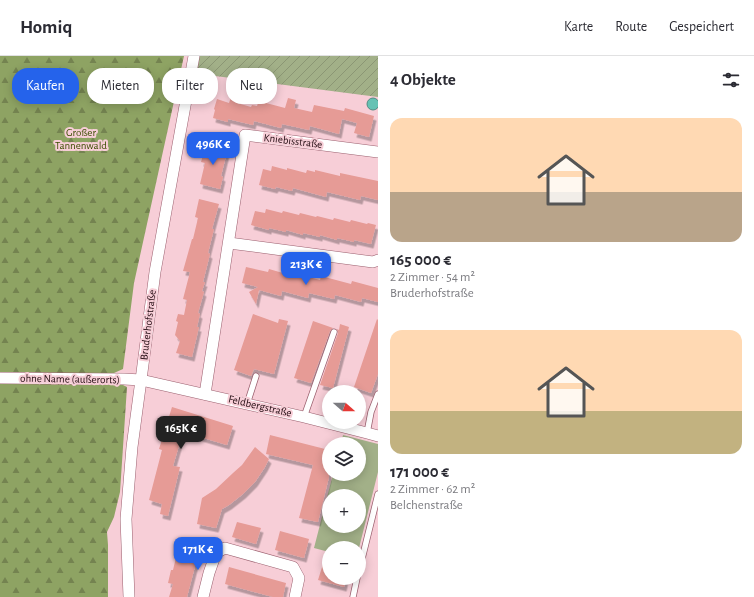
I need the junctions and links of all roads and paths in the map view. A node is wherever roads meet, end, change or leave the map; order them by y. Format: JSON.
{"nodes":[{"id":1,"x":194,"y":56,"type":"edge"},
{"id":2,"x":378,"y":152,"type":"edge"},
{"id":3,"x":229,"y":243,"type":"junction"},
{"id":4,"x":378,"y":260,"type":"edge"},
{"id":5,"x":334,"y":332,"type":"dead end"},
{"id":6,"x":256,"y":376,"type":"dead end"},
{"id":7,"x":0,"y":378,"type":"edge"},
{"id":8,"x":140,"y":380,"type":"junction"},
{"id":9,"x":206,"y":394,"type":"junction"},
{"id":10,"x":378,"y":394,"type":"edge"},
{"id":11,"x":247,"y":404,"type":"junction"},
{"id":12,"x":304,"y":417,"type":"junction"},
{"id":13,"x":367,"y":432,"type":"junction"},
{"id":14,"x":378,"y":436,"type":"edge"},
{"id":15,"x":378,"y":494,"type":"edge"},
{"id":16,"x":366,"y":543,"type":"edge"},
{"id":17,"x":356,"y":585,"type":"edge"},
{"id":18,"x":129,"y":597,"type":"edge"},
{"id":19,"x":203,"y":597,"type":"edge"},
{"id":20,"x":295,"y":597,"type":"edge"},
{"id":21,"x":353,"y":597,"type":"edge"}],
"edges":[{"from":1,"to":8,"type":"street","name":"Bruderhofstraße"},
{"from":2,"to":3,"type":"street","name":"Kniebisstraße"},
{"from":3,"to":4,"type":"street"},
{"from":3,"to":9,"type":"street","name":"Kniebisstraße"},
{"from":5,"to":12,"type":"lane"},
{"from":6,"to":11,"type":"lane"},
{"from":7,"to":8,"type":"street","name":"ohne Name (außerorts)"},
{"from":8,"to":9,"type":"street","name":"Feldbergstraße"},
{"from":8,"to":18,"type":"street","name":"Bruderhofstraße"},
{"from":9,"to":11,"type":"street","name":"Feldbergstraße"},
{"from":10,"to":13,"type":"lane"},
{"from":11,"to":12,"type":"street","name":"Feldbergstraße"},
{"from":12,"to":13,"type":"street","name":"Feldbergstraße"},
{"from":13,"to":14,"type":"street","name":"Feldbergstraße"},
{"from":15,"to":16,"type":"lane"},
{"from":17,"to":21,"type":"lane"},
{"from":19,"to":20,"type":"street"}]}
